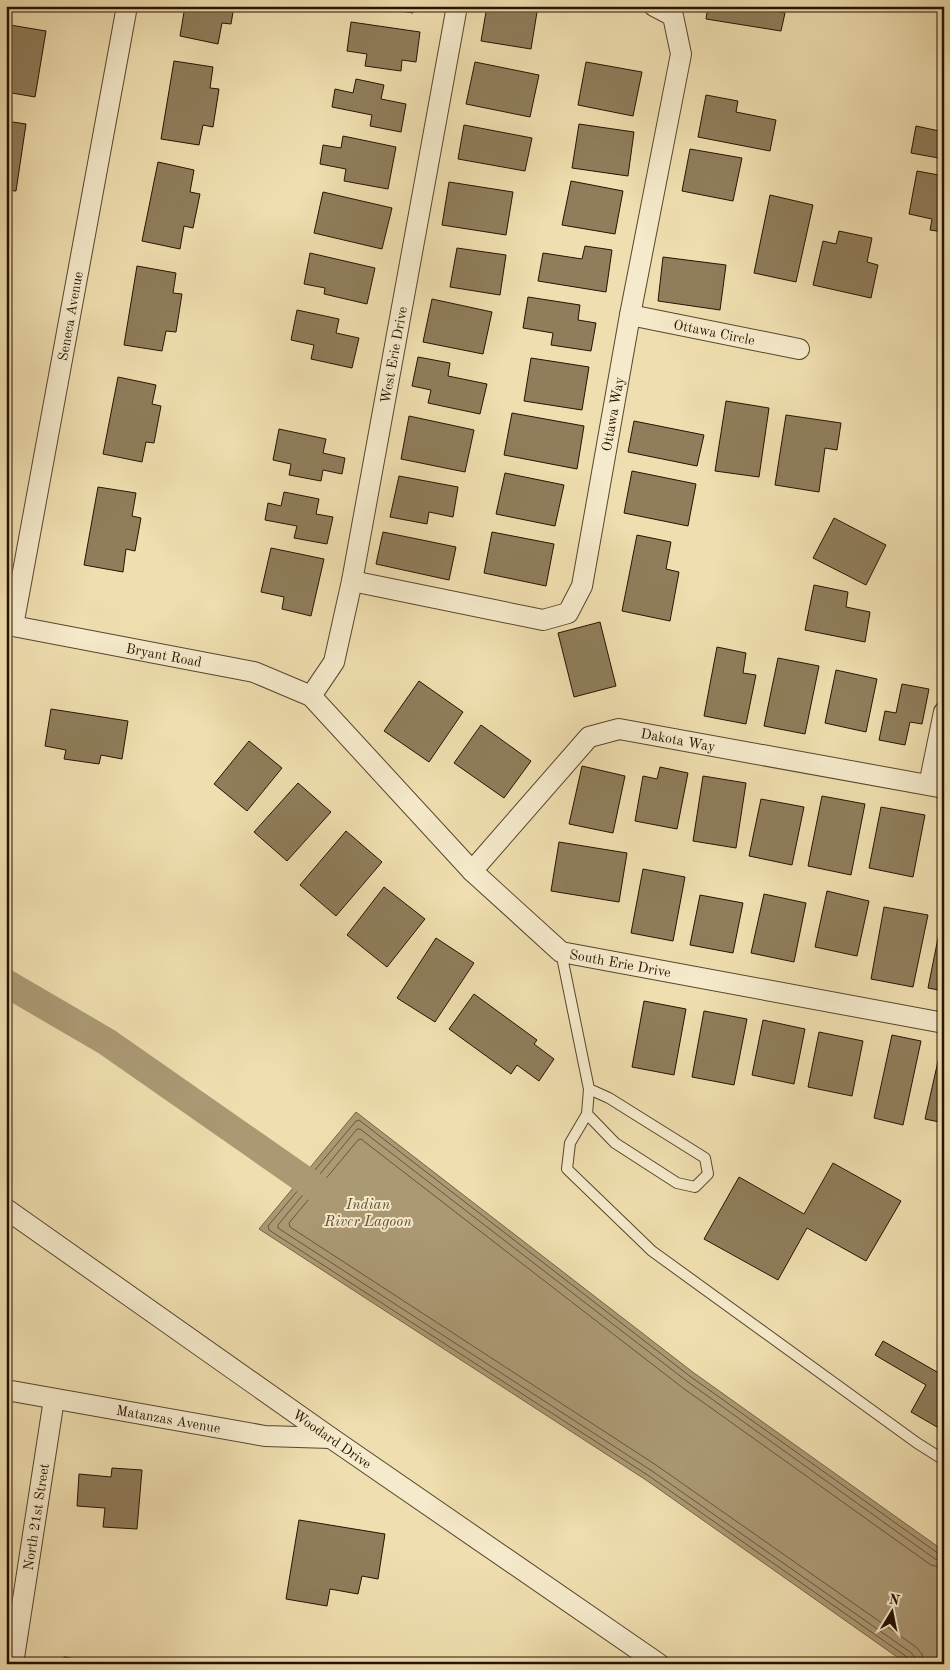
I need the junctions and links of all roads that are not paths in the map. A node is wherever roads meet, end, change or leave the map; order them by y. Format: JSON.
{"nodes":[{"id":1,"x":127,"y":6,"type":"edge"},
{"id":2,"x":457,"y":6,"type":"edge"},
{"id":3,"x":654,"y":6,"type":"edge"},
{"id":4,"x":630,"y":315,"type":"junction"},
{"id":5,"x":799,"y":349,"type":"dead end"},
{"id":6,"x":352,"y":581,"type":"junction"},
{"id":7,"x":13,"y":626,"type":"joint"},
{"id":8,"x":311,"y":696,"type":"junction"},
{"id":9,"x":944,"y":712,"type":"edge"},
{"id":10,"x":936,"y":787,"type":"edge"},
{"id":11,"x":472,"y":872,"type":"junction"},
{"id":12,"x":561,"y":952,"type":"junction"},
{"id":13,"x":944,"y":1023,"type":"edge"},
{"id":14,"x":590,"y":1089,"type":"junction"},
{"id":15,"x":587,"y":1114,"type":"junction"},
{"id":16,"x":6,"y":1209,"type":"edge"},
{"id":17,"x":6,"y":1390,"type":"edge"},
{"id":18,"x":54,"y":1399,"type":"junction"},
{"id":19,"x":331,"y":1438,"type":"junction"},
{"id":20,"x":944,"y":1460,"type":"edge"},
{"id":21,"x":12,"y":1664,"type":"edge"},
{"id":22,"x":659,"y":1664,"type":"edge"}],
"edges":[{"from":1,"to":7,"type":"street","name":"Seneca Avenue"},
{"from":2,"to":6,"type":"street","name":"West Erie Drive"},
{"from":3,"to":4,"type":"street","name":"Ottawa Way"},
{"from":4,"to":5,"type":"street","name":"Ottawa Circle"},
{"from":4,"to":6,"type":"street","name":"Ottawa Way"},
{"from":6,"to":8,"type":"street","name":"West Erie Drive"},
{"from":7,"to":8,"type":"street","name":"Bryant Road"},
{"from":8,"to":11,"type":"street","name":"South Erie Drive"},
{"from":9,"to":10,"type":"street"},
{"from":10,"to":11,"type":"street","name":"Dakota Way"},
{"from":11,"to":12,"type":"street","name":"South Erie Drive"},
{"from":12,"to":13,"type":"street","name":"South Erie Drive"},
{"from":12,"to":14,"type":"lane"},
{"from":14,"to":15,"type":"lane"},
{"from":14,"to":15,"type":"lane"},
{"from":15,"to":20,"type":"lane"},
{"from":16,"to":19,"type":"street","name":"Woodard Drive"},
{"from":17,"to":18,"type":"street","name":"Matanzas Avenue"},
{"from":18,"to":19,"type":"street","name":"Matanzas Avenue"},
{"from":18,"to":21,"type":"street","name":"North 21st Street"},
{"from":19,"to":22,"type":"street","name":"Woodard Drive"}]}
